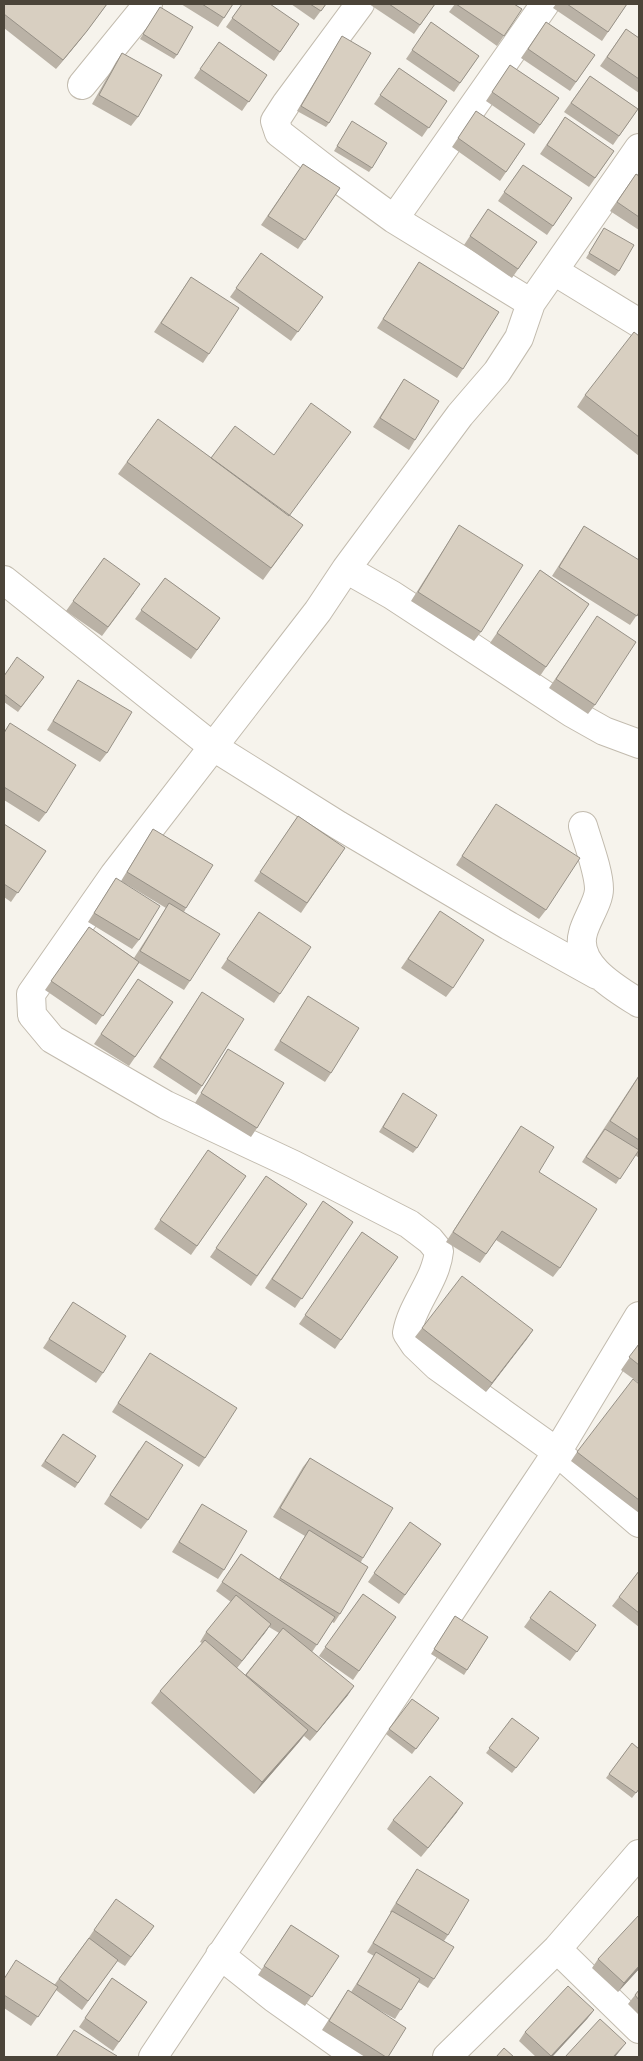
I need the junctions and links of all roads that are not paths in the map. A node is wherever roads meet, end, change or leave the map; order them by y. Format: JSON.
{"nodes":[{"id":1,"x":148,"y":4,"type":"edge"},
{"id":2,"x":360,"y":4,"type":"edge"},
{"id":3,"x":545,"y":4,"type":"edge"},
{"id":4,"x":82,"y":85,"type":"dead end"},
{"id":5,"x":639,"y":148,"type":"edge"},
{"id":6,"x":394,"y":219,"type":"junction"},
{"id":7,"x":554,"y":270,"type":"junction"},
{"id":8,"x":531,"y":303,"type":"junction"},
{"id":9,"x":639,"y":323,"type":"edge"},
{"id":10,"x":346,"y":569,"type":"junction"},
{"id":11,"x":4,"y":580,"type":"edge"},
{"id":12,"x":639,"y":744,"type":"edge"},
{"id":13,"x":212,"y":746,"type":"junction"},
{"id":14,"x":583,"y":826,"type":"dead end"},
{"id":15,"x":598,"y":975,"type":"junction"},
{"id":16,"x":639,"y":1003,"type":"edge"},
{"id":17,"x":639,"y":1316,"type":"edge"},
{"id":18,"x":557,"y":1452,"type":"junction"},
{"id":19,"x":639,"y":1523,"type":"edge"},
{"id":20,"x":639,"y":1854,"type":"edge"},
{"id":21,"x":557,"y":1949,"type":"junction"},
{"id":22,"x":220,"y":1955,"type":"junction"},
{"id":23,"x":639,"y":2029,"type":"edge"},
{"id":24,"x":154,"y":2057,"type":"edge"},
{"id":25,"x":357,"y":2057,"type":"edge"},
{"id":26,"x":447,"y":2057,"type":"edge"}],
"edges":[{"from":1,"to":4,"type":"street"},
{"from":2,"to":6,"type":"street"},
{"from":3,"to":6,"type":"street"},
{"from":5,"to":7,"type":"street"},
{"from":6,"to":8,"type":"street"},
{"from":7,"to":8,"type":"street"},
{"from":7,"to":9,"type":"street"},
{"from":8,"to":10,"type":"street"},
{"from":10,"to":12,"type":"street"},
{"from":10,"to":13,"type":"street"},
{"from":11,"to":13,"type":"street"},
{"from":13,"to":15,"type":"street"},
{"from":13,"to":18,"type":"street"},
{"from":14,"to":15,"type":"street"},
{"from":15,"to":16,"type":"street"},
{"from":17,"to":18,"type":"street"},
{"from":18,"to":19,"type":"street"},
{"from":18,"to":22,"type":"street"},
{"from":20,"to":21,"type":"street"},
{"from":21,"to":23,"type":"street"},
{"from":21,"to":26,"type":"street"},
{"from":22,"to":24,"type":"street"},
{"from":22,"to":25,"type":"street"}]}
